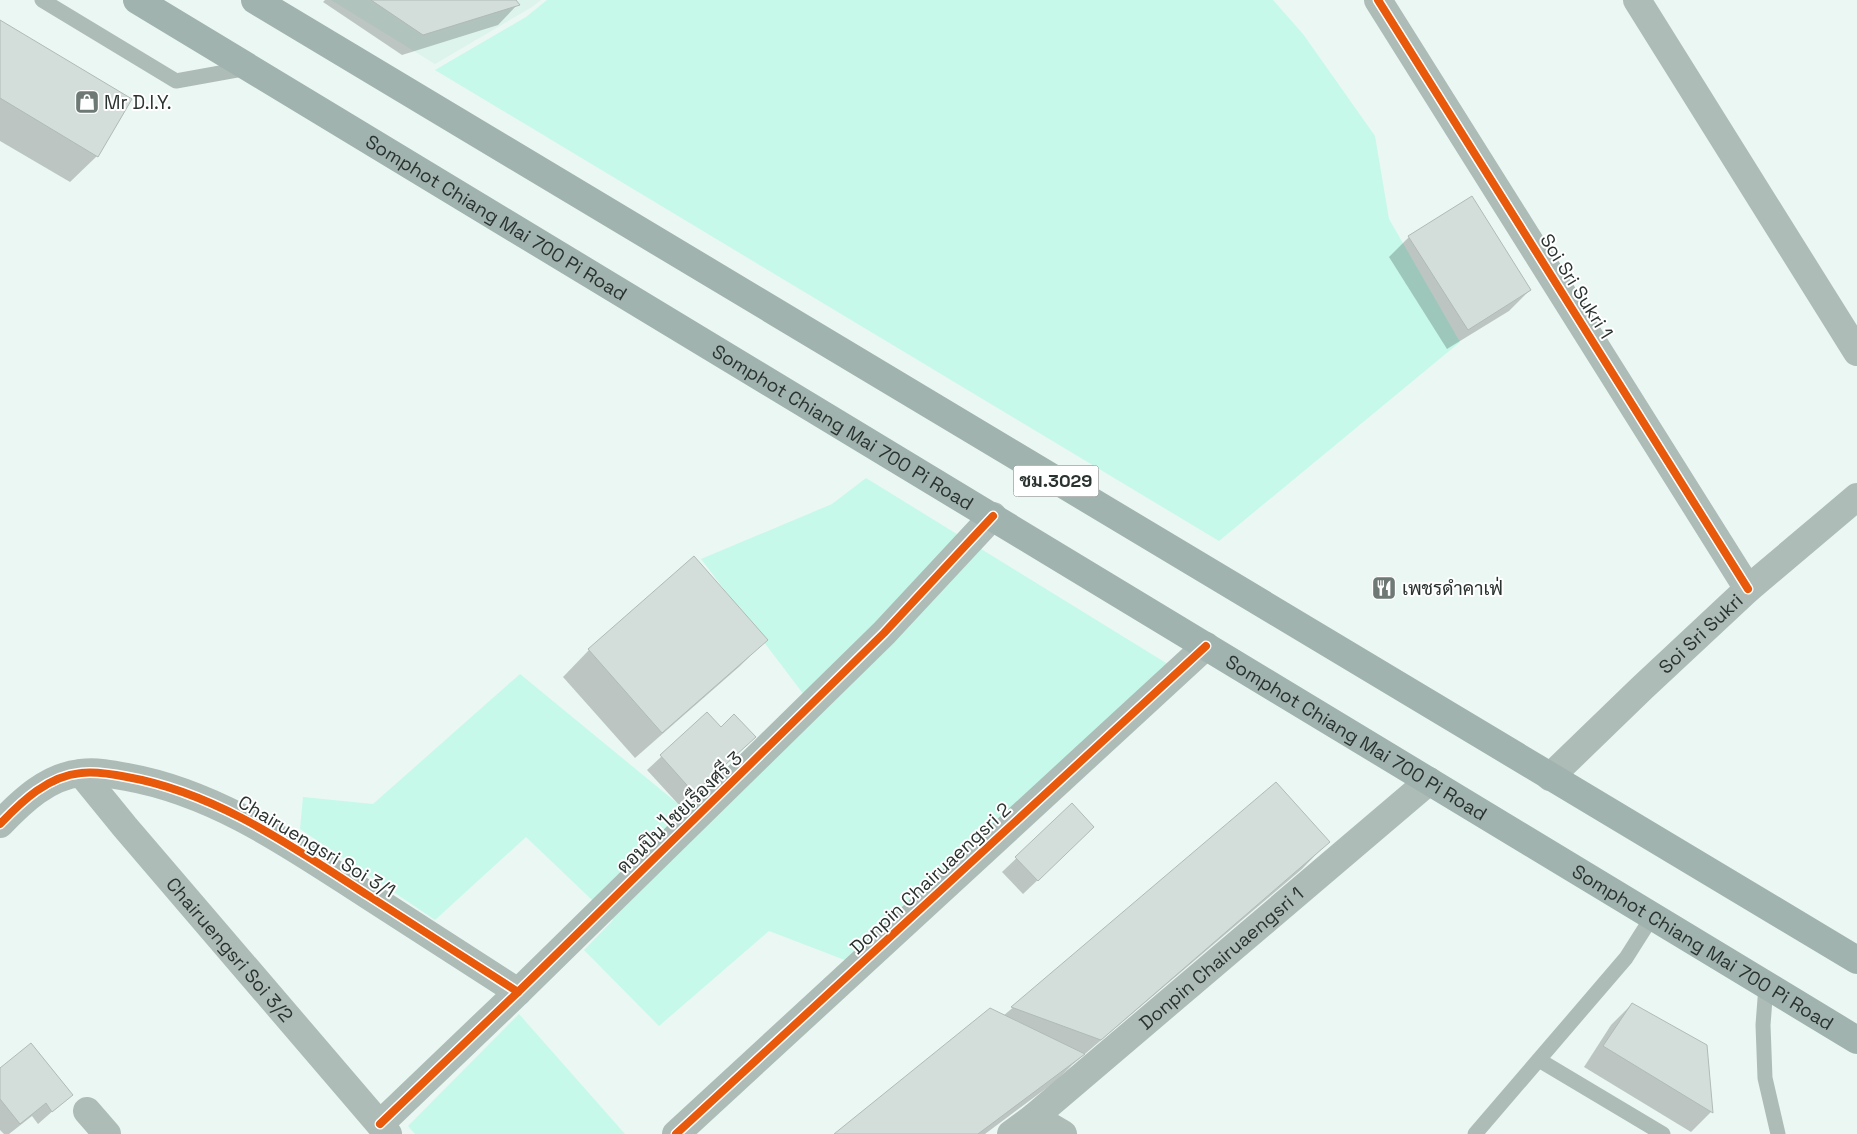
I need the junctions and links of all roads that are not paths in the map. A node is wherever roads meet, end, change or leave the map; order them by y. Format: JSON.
{"nodes":[{"id":1,"x":42,"y":0,"type":"edge"},
{"id":2,"x":137,"y":0,"type":"edge"},
{"id":3,"x":255,"y":0,"type":"edge"},
{"id":4,"x":1378,"y":0,"type":"edge"},
{"id":5,"x":1637,"y":0,"type":"edge"},
{"id":6,"x":286,"y":8,"type":"edge"},
{"id":7,"x":250,"y":67,"type":"junction"},
{"id":8,"x":1857,"y":352,"type":"edge"},
{"id":9,"x":1857,"y":497,"type":"edge"},
{"id":10,"x":992,"y":516,"type":"junction"},
{"id":11,"x":1748,"y":589,"type":"junction"},
{"id":12,"x":1206,"y":646,"type":"junction"},
{"id":13,"x":81,"y":773,"type":"junction"},
{"id":14,"x":1550,"y":777,"type":"junction"},
{"id":15,"x":1429,"y":781,"type":"junction"},
{"id":16,"x":0,"y":824,"type":"edge"},
{"id":17,"x":1652,"y":917,"type":"junction"},
{"id":18,"x":1857,"y":960,"type":"edge"},
{"id":19,"x":1766,"y":986,"type":"junction"},
{"id":20,"x":518,"y":992,"type":"junction"},
{"id":21,"x":1857,"y":1040,"type":"edge"},
{"id":22,"x":1539,"y":1060,"type":"junction"},
{"id":23,"x":87,"y":1110,"type":"dead end"},
{"id":24,"x":1034,"y":1117,"type":"junction"},
{"id":25,"x":384,"y":1129,"type":"edge"},
{"id":26,"x":107,"y":1134,"type":"edge"},
{"id":27,"x":676,"y":1134,"type":"edge"},
{"id":28,"x":1011,"y":1134,"type":"edge"},
{"id":29,"x":1063,"y":1134,"type":"edge"},
{"id":30,"x":1476,"y":1134,"type":"edge"},
{"id":31,"x":1663,"y":1134,"type":"edge"},
{"id":32,"x":1778,"y":1134,"type":"edge"}],
"edges":[{"from":1,"to":7,"type":"lane"},
{"from":2,"to":7,"type":"main road","name":"Somphot Chiang Mai 700 Pi Road","number":"ชม.3029"},
{"from":3,"to":6,"type":"main road","number":"ชม.3029"},
{"from":4,"to":11,"type":"street","name":"Soi Sri Sukri 1"},
{"from":5,"to":8,"type":"street"},
{"from":6,"to":14,"type":"main road","number":"ชม.3029"},
{"from":7,"to":10,"type":"main road","name":"Somphot Chiang Mai 700 Pi Road","number":"ชม.3029"},
{"from":9,"to":11,"type":"street","name":"Soi Sri Sukri"},
{"from":10,"to":12,"type":"main road","name":"Somphot Chiang Mai 700 Pi Road","number":"ชม.3029"},
{"from":10,"to":20,"type":"street","name":"ดอนปิน ไชยเรืองศรี 3"},
{"from":11,"to":14,"type":"street","name":"Soi Sri Sukri"},
{"from":12,"to":15,"type":"main road","name":"Somphot Chiang Mai 700 Pi Road","number":"ชม.3029"},
{"from":12,"to":27,"type":"street","name":"Donpin Chairuaengsri 2"},
{"from":13,"to":16,"type":"street","name":"Chairuengsri Soi 3/1"},
{"from":13,"to":20,"type":"street","name":"Chairuengsri Soi 3/1"},
{"from":13,"to":25,"type":"street","name":"Chairuengsri Soi 3/2"},
{"from":14,"to":18,"type":"main road","number":"ชม.3029"},
{"from":15,"to":17,"type":"main road","name":"Somphot Chiang Mai 700 Pi Road","number":"ชม.3029"},
{"from":15,"to":24,"type":"street","name":"Donpin Chairuaengsri 1"},
{"from":17,"to":19,"type":"main road","name":"Somphot Chiang Mai 700 Pi Road","number":"ชม.3029"},
{"from":17,"to":22,"type":"lane"},
{"from":19,"to":21,"type":"main road","name":"Somphot Chiang Mai 700 Pi Road","number":"ชม.3029"},
{"from":19,"to":32,"type":"lane"},
{"from":20,"to":25,"type":"street","name":"ดอนปิน ไชยเรืองศรี 3"},
{"from":22,"to":30,"type":"lane"},
{"from":22,"to":31,"type":"lane"},
{"from":23,"to":26,"type":"street"},
{"from":24,"to":28,"type":"street","name":"Donpin Chairuaengsri 1"},
{"from":24,"to":29,"type":"street"}]}
